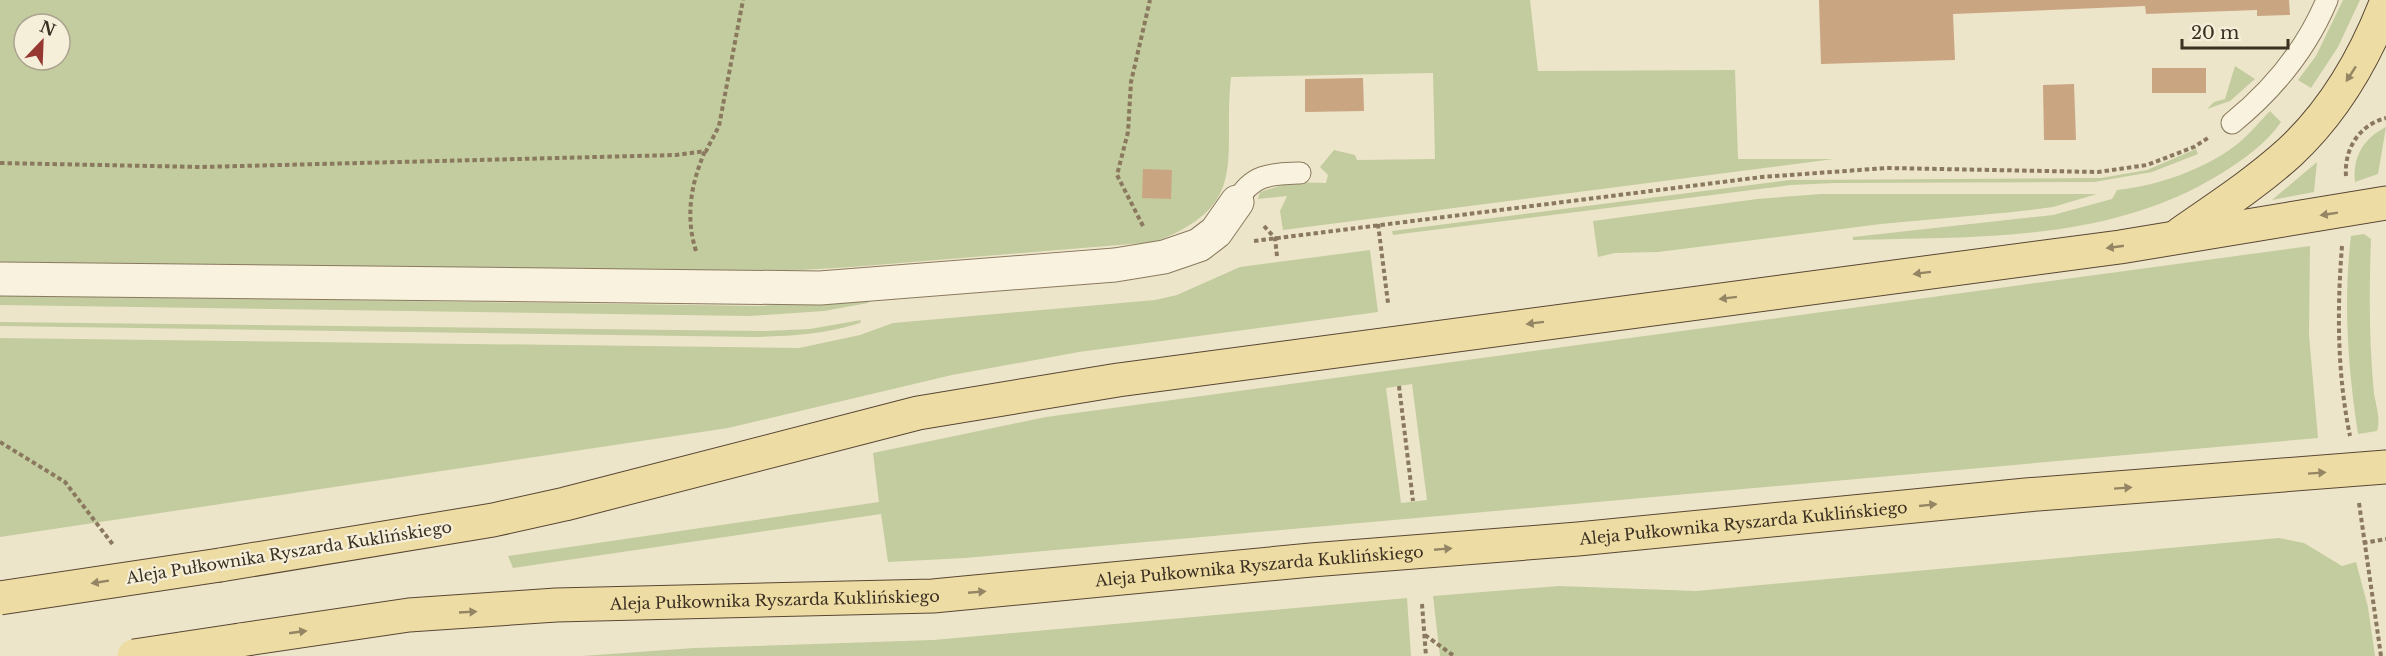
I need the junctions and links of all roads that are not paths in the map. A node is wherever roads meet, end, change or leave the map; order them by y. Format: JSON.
{"nodes":[{"id":1,"x":2327,"y":0,"type":"edge"},
{"id":2,"x":2386,"y":3,"type":"edge"},
{"id":3,"x":2232,"y":123,"type":"dead end"},
{"id":4,"x":1299,"y":173,"type":"dead end"},
{"id":5,"x":1237,"y":202,"type":"joint"},
{"id":6,"x":2386,"y":203,"type":"edge"},
{"id":7,"x":2173,"y":239,"type":"junction"},
{"id":8,"x":0,"y":279,"type":"edge"},
{"id":9,"x":2386,"y":467,"type":"edge"},
{"id":10,"x":0,"y":598,"type":"edge"},
{"id":11,"x":134,"y":656,"type":"edge"}],
"edges":[{"from":1,"to":3,"type":"lane"},
{"from":2,"to":7,"type":"main road","one_way":true},
{"from":4,"to":5,"type":"lane"},
{"from":5,"to":8,"type":"street"},
{"from":6,"to":7,"type":"main road","name":"Aleja Pułkownika Ryszarda Kuklińskiego","one_way":true},
{"from":7,"to":10,"type":"main road","name":"Aleja Pułkownika Ryszarda Kuklińskiego","one_way":true,"bridge":true},
{"from":11,"to":9,"type":"main road","name":"Aleja Pułkownika Ryszarda Kuklińskiego","one_way":true,"bridge":true}]}
